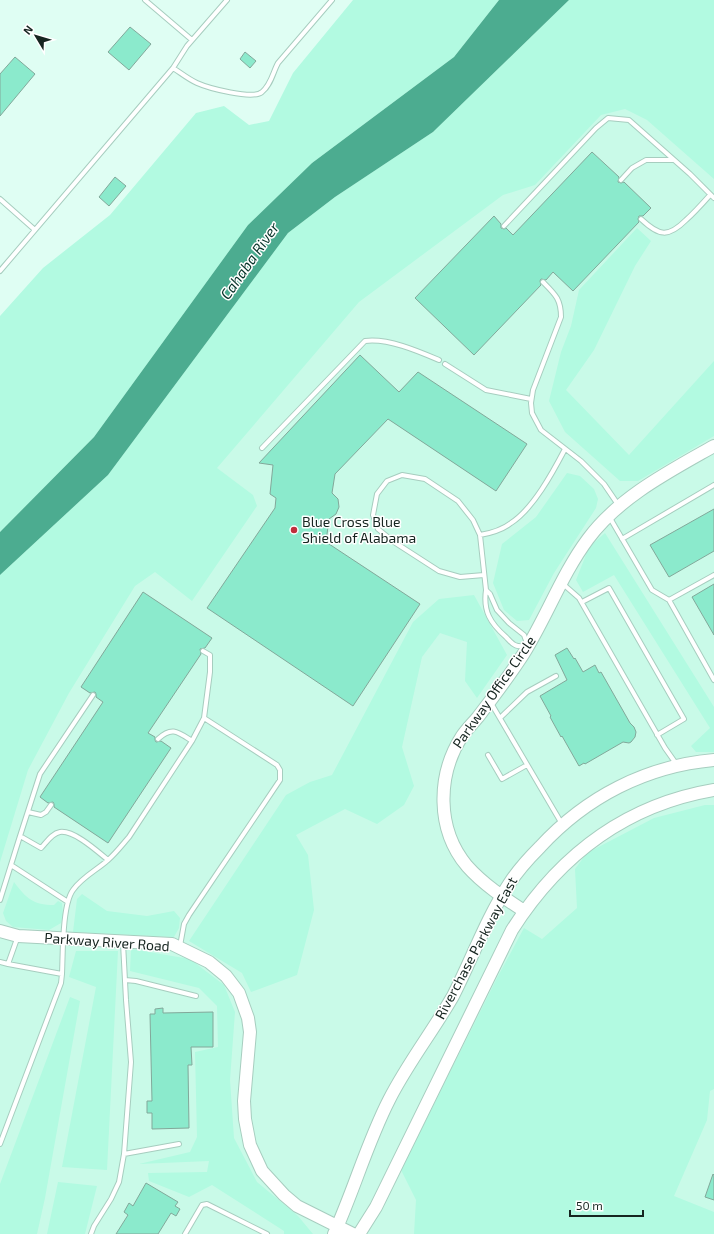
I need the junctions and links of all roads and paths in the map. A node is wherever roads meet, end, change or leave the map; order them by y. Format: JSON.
{"nodes":[{"id":1,"x":145,"y":0,"type":"edge"},
{"id":2,"x":227,"y":0,"type":"edge"},
{"id":3,"x":332,"y":0,"type":"edge"},
{"id":4,"x":192,"y":40,"type":"junction"},
{"id":5,"x":173,"y":68,"type":"junction"},
{"id":6,"x":674,"y":160,"type":"junction"},
{"id":7,"x":621,"y":180,"type":"dead end"},
{"id":8,"x":712,"y":197,"type":"edge"},
{"id":9,"x":0,"y":199,"type":"edge"},
{"id":10,"x":641,"y":219,"type":"dead end"},
{"id":11,"x":504,"y":226,"type":"dead end"},
{"id":12,"x":35,"y":230,"type":"junction"},
{"id":13,"x":0,"y":271,"type":"edge"},
{"id":14,"x":543,"y":282,"type":"dead end"},
{"id":15,"x":439,"y":360,"type":"dead end"},
{"id":16,"x":445,"y":364,"type":"dead end"},
{"id":17,"x":531,"y":399,"type":"junction"},
{"id":18,"x":714,"y":446,"type":"edge"},
{"id":19,"x":262,"y":448,"type":"dead end"},
{"id":20,"x":565,"y":449,"type":"junction"},
{"id":21,"x":714,"y":485,"type":"edge"},
{"id":22,"x":619,"y":506,"type":"junction"},
{"id":23,"x":609,"y":516,"type":"junction"},
{"id":24,"x":480,"y":535,"type":"junction"},
{"id":25,"x":622,"y":539,"type":"junction"},
{"id":26,"x":714,"y":574,"type":"edge"},
{"id":27,"x":484,"y":575,"type":"junction"},
{"id":28,"x":562,"y":583,"type":"junction"},
{"id":29,"x":486,"y":590,"type":"junction"},
{"id":30,"x":669,"y":600,"type":"junction"},
{"id":31,"x":582,"y":602,"type":"junction"},
{"id":32,"x":528,"y":646,"type":"junction"},
{"id":33,"x":203,"y":651,"type":"dead end"},
{"id":34,"x":556,"y":676,"type":"dead end"},
{"id":35,"x":714,"y":680,"type":"edge"},
{"id":36,"x":93,"y":695,"type":"dead end"},
{"id":37,"x":490,"y":701,"type":"junction"},
{"id":38,"x":204,"y":718,"type":"junction"},
{"id":39,"x":500,"y":718,"type":"junction"},
{"id":40,"x":657,"y":735,"type":"junction"},
{"id":41,"x":158,"y":739,"type":"dead end"},
{"id":42,"x":192,"y":742,"type":"junction"},
{"id":43,"x":488,"y":755,"type":"dead end"},
{"id":44,"x":714,"y":760,"type":"edge"},
{"id":45,"x":527,"y":765,"type":"junction"},
{"id":46,"x":677,"y":765,"type":"junction"},
{"id":47,"x":714,"y":790,"type":"edge"},
{"id":48,"x":52,"y":805,"type":"dead end"},
{"id":49,"x":28,"y":812,"type":"junction"},
{"id":50,"x":562,"y":824,"type":"junction"},
{"id":51,"x":20,"y":836,"type":"junction"},
{"id":52,"x":108,"y":860,"type":"junction"},
{"id":53,"x":11,"y":865,"type":"junction"},
{"id":54,"x":502,"y":896,"type":"junction"},
{"id":55,"x":0,"y":900,"type":"edge"},
{"id":56,"x":68,"y":902,"type":"junction"},
{"id":57,"x":524,"y":911,"type":"junction"},
{"id":58,"x":0,"y":931,"type":"edge"},
{"id":59,"x":18,"y":936,"type":"junction"},
{"id":60,"x":63,"y":938,"type":"junction"},
{"id":61,"x":123,"y":941,"type":"junction"},
{"id":62,"x":180,"y":948,"type":"junction"},
{"id":63,"x":0,"y":962,"type":"edge"},
{"id":64,"x":8,"y":964,"type":"junction"},
{"id":65,"x":62,"y":974,"type":"junction"},
{"id":66,"x":125,"y":980,"type":"junction"},
{"id":67,"x":196,"y":996,"type":"dead end"},
{"id":68,"x":0,"y":1144,"type":"edge"},
{"id":69,"x":179,"y":1144,"type":"dead end"},
{"id":70,"x":124,"y":1154,"type":"junction"},
{"id":71,"x":336,"y":1230,"type":"edge"},
{"id":72,"x":91,"y":1234,"type":"edge"},
{"id":73,"x":185,"y":1234,"type":"edge"},
{"id":74,"x":267,"y":1234,"type":"edge"},
{"id":75,"x":353,"y":1234,"type":"edge"},
{"id":76,"x":359,"y":1234,"type":"edge"}],
"edges":[{"from":1,"to":4,"type":"lane"},
{"from":2,"to":4,"type":"lane"},
{"from":3,"to":5,"type":"lane"},
{"from":4,"to":5,"type":"lane"},
{"from":5,"to":12,"type":"lane"},
{"from":6,"to":7,"type":"lane"},
{"from":6,"to":8,"type":"lane"},
{"from":6,"to":11,"type":"lane"},
{"from":8,"to":10,"type":"lane"},
{"from":9,"to":12,"type":"lane"},
{"from":12,"to":13,"type":"lane"},
{"from":14,"to":17,"type":"lane"},
{"from":15,"to":19,"type":"lane"},
{"from":16,"to":17,"type":"lane"},
{"from":17,"to":20,"type":"lane"},
{"from":18,"to":22,"type":"street","name":"Parkway Office Circle"},
{"from":20,"to":22,"type":"lane"},
{"from":20,"to":24,"type":"lane"},
{"from":21,"to":25,"type":"lane"},
{"from":22,"to":23,"type":"street","name":"Parkway Office Circle"},
{"from":23,"to":25,"type":"lane"},
{"from":23,"to":28,"type":"street","name":"Parkway Office Circle"},
{"from":24,"to":27,"type":"lane"},
{"from":24,"to":27,"type":"lane"},
{"from":25,"to":30,"type":"lane"},
{"from":26,"to":30,"type":"lane"},
{"from":27,"to":29,"type":"lane"},
{"from":28,"to":31,"type":"lane"},
{"from":28,"to":32,"type":"street","name":"Parkway Office Circle"},
{"from":29,"to":32,"type":"lane"},
{"from":29,"to":32,"type":"lane"},
{"from":30,"to":35,"type":"lane"},
{"from":31,"to":40,"type":"lane"},
{"from":31,"to":40,"type":"lane"},
{"from":32,"to":37,"type":"street","name":"Parkway Office Circle"},
{"from":33,"to":38,"type":"lane"},
{"from":34,"to":39,"type":"lane"},
{"from":36,"to":49,"type":"lane"},
{"from":37,"to":39,"type":"lane"},
{"from":37,"to":54,"type":"street","name":"Parkway Office Circle"},
{"from":38,"to":42,"type":"lane"},
{"from":38,"to":62,"type":"lane"},
{"from":39,"to":45,"type":"lane"},
{"from":40,"to":46,"type":"lane"},
{"from":41,"to":42,"type":"lane"},
{"from":42,"to":52,"type":"lane"},
{"from":43,"to":45,"type":"lane"},
{"from":44,"to":46,"type":"street","name":"Riverchase Parkway East"},
{"from":45,"to":50,"type":"lane"},
{"from":46,"to":50,"type":"street","name":"Riverchase Parkway East"},
{"from":47,"to":57,"type":"street","name":"Riverchase Parkway East"},
{"from":48,"to":49,"type":"lane"},
{"from":49,"to":51,"type":"lane"},
{"from":50,"to":54,"type":"street","name":"Riverchase Parkway East"},
{"from":51,"to":52,"type":"lane"},
{"from":51,"to":53,"type":"lane"},
{"from":52,"to":56,"type":"lane"},
{"from":53,"to":55,"type":"lane"},
{"from":53,"to":56,"type":"lane"},
{"from":54,"to":57,"type":"street","name":"Parkway Office Circle"},
{"from":54,"to":71,"type":"street","name":"Riverchase Parkway East"},
{"from":56,"to":60,"type":"lane"},
{"from":57,"to":76,"type":"street","name":"Riverchase Parkway East"},
{"from":58,"to":59,"type":"street","name":"Parkway River Road"},
{"from":59,"to":60,"type":"street","name":"Parkway River Road"},
{"from":59,"to":64,"type":"lane"},
{"from":60,"to":61,"type":"street","name":"Parkway River Road"},
{"from":60,"to":65,"type":"lane"},
{"from":61,"to":62,"type":"street","name":"Parkway River Road"},
{"from":61,"to":66,"type":"lane"},
{"from":62,"to":71,"type":"street","name":"Parkway River Road"},
{"from":63,"to":64,"type":"lane"},
{"from":64,"to":65,"type":"lane"},
{"from":65,"to":68,"type":"lane"},
{"from":66,"to":67,"type":"lane"},
{"from":66,"to":70,"type":"lane"},
{"from":69,"to":70,"type":"lane"},
{"from":70,"to":72,"type":"lane"},
{"from":71,"to":75,"type":"street","name":"Parkway River Road"},
{"from":73,"to":74,"type":"lane"}]}
